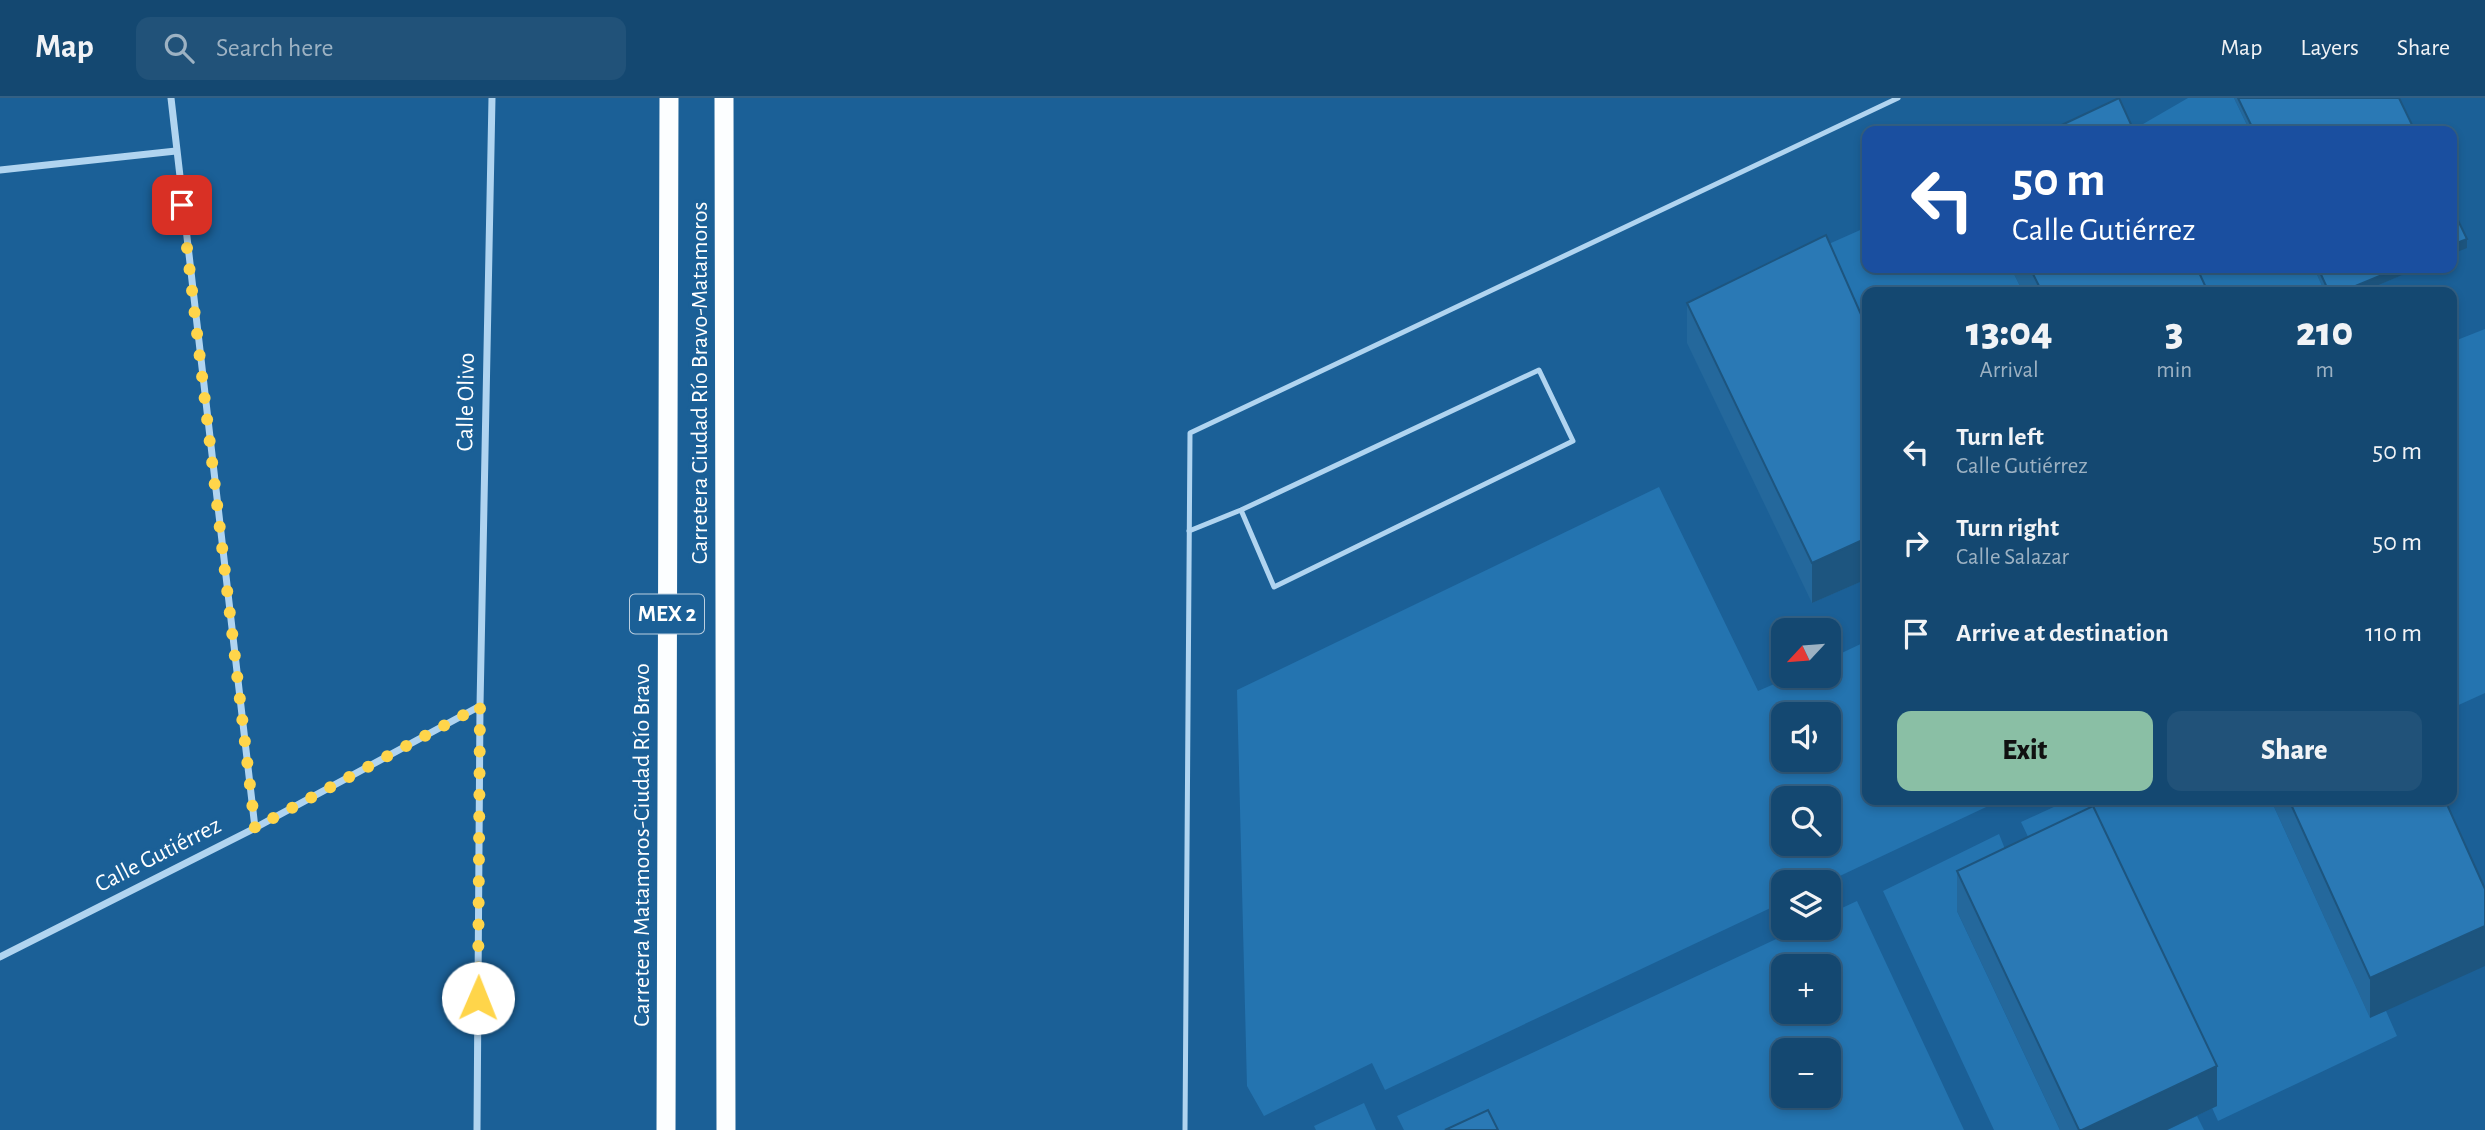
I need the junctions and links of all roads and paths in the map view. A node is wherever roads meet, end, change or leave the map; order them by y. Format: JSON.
{"nodes":[{"id":1,"x":171,"y":98,"type":"edge"},
{"id":2,"x":492,"y":98,"type":"edge"},
{"id":3,"x":669,"y":98,"type":"edge"},
{"id":4,"x":724,"y":98,"type":"edge"},
{"id":5,"x":1898,"y":98,"type":"edge"},
{"id":6,"x":176,"y":151,"type":"junction"},
{"id":7,"x":0,"y":170,"type":"edge"},
{"id":8,"x":1241,"y":510,"type":"junction"},
{"id":9,"x":1189,"y":531,"type":"junction"},
{"id":10,"x":480,"y":706,"type":"junction"},
{"id":11,"x":255,"y":828,"type":"junction"},
{"id":12,"x":0,"y":957,"type":"edge"},
{"id":13,"x":666,"y":976,"type":"junction"},
{"id":14,"x":477,"y":1130,"type":"edge"},
{"id":15,"x":666,"y":1130,"type":"edge"},
{"id":16,"x":678,"y":1130,"type":"edge"},
{"id":17,"x":726,"y":1130,"type":"edge"},
{"id":18,"x":1185,"y":1130,"type":"edge"}],
"edges":[{"from":1,"to":6,"type":"street"},
{"from":2,"to":10,"type":"street","name":"Calle Olivo"},
{"from":3,"to":13,"type":"highway","name":"Carretera Matamoros-Ciudad Río Bravo","number":"MEX 2"},
{"from":4,"to":17,"type":"highway","name":"Carretera Ciudad Río Bravo-Matamoros","number":"MEX 2"},
{"from":5,"to":9,"type":"lane"},
{"from":6,"to":7,"type":"street"},
{"from":6,"to":11,"type":"street"},
{"from":8,"to":8,"type":"lane"},
{"from":8,"to":9,"type":"lane"},
{"from":9,"to":18,"type":"lane"},
{"from":10,"to":11,"type":"street","name":"Calle Gutiérrez"},
{"from":10,"to":14,"type":"street","name":"Calle Olivo"},
{"from":11,"to":12,"type":"street","name":"Calle Gutiérrez"},
{"from":13,"to":15,"type":"highway","name":"Carretera Matamoros-Ciudad Río Bravo","number":"MEX 2"},
{"from":13,"to":16,"type":"highway"}]}
